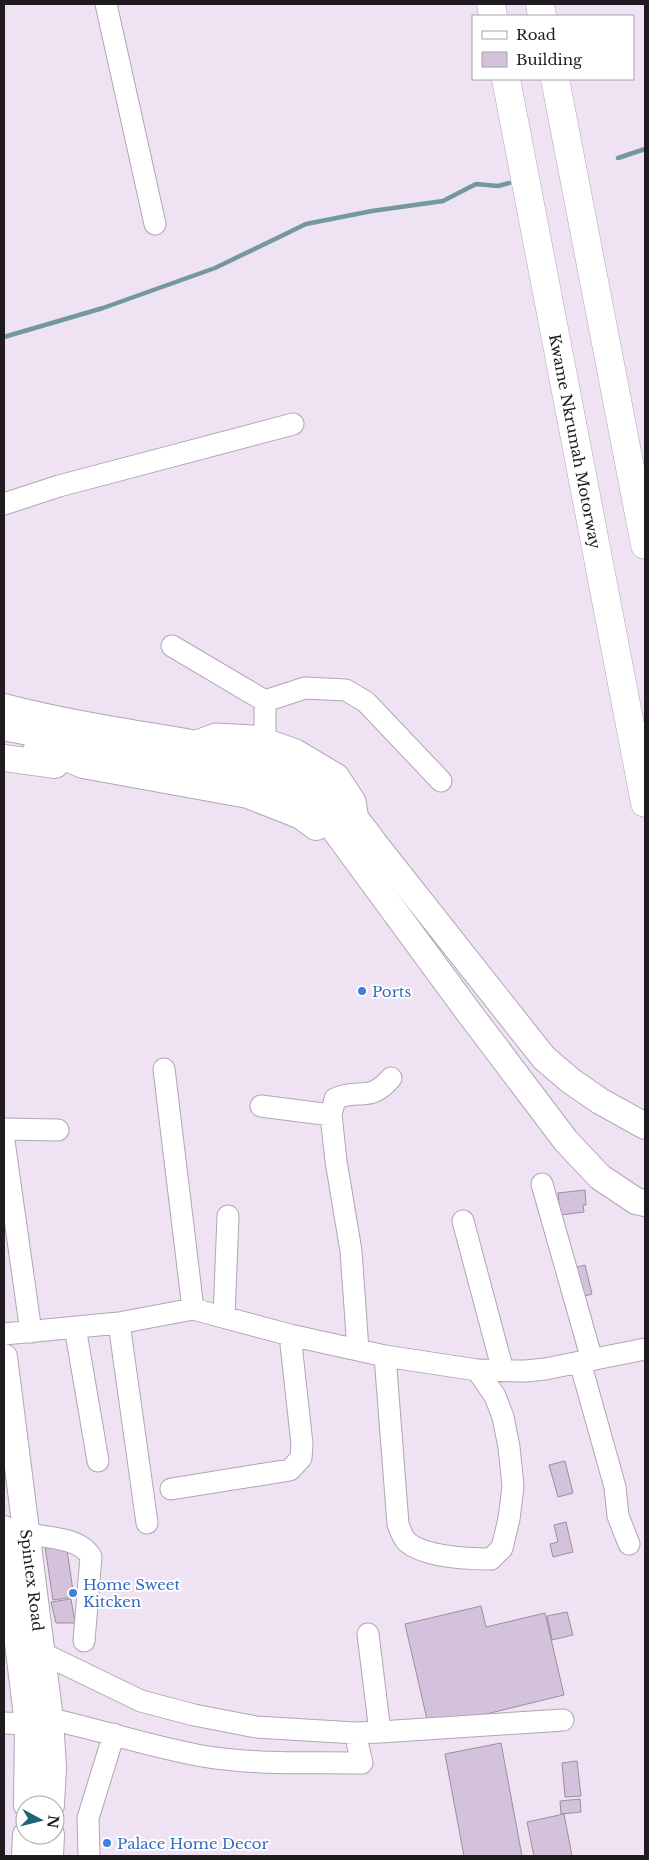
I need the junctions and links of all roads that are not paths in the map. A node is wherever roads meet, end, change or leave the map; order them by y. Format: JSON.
{"nodes":[{"id":1,"x":106,"y":4,"type":"edge"},
{"id":2,"x":506,"y":80,"type":"edge"},
{"id":3,"x":554,"y":80,"type":"edge"},
{"id":4,"x":156,"y":224,"type":"dead end"},
{"id":5,"x":293,"y":424,"type":"dead end"},
{"id":6,"x":4,"y":504,"type":"edge"},
{"id":7,"x":645,"y":545,"type":"edge"},
{"id":8,"x":172,"y":646,"type":"dead end"},
{"id":9,"x":265,"y":701,"type":"junction"},
{"id":10,"x":4,"y":707,"type":"edge"},
{"id":11,"x":4,"y":727,"type":"edge"},
{"id":12,"x":265,"y":739,"type":"junction"},
{"id":13,"x":191,"y":743,"type":"junction"},
{"id":14,"x":4,"y":745,"type":"edge"},
{"id":15,"x":4,"y":758,"type":"edge"},
{"id":16,"x":83,"y":765,"type":"junction"},
{"id":17,"x":441,"y":781,"type":"dead end"},
{"id":18,"x":645,"y":803,"type":"edge"},
{"id":19,"x":358,"y":820,"type":"junction"},
{"id":20,"x":350,"y":854,"type":"junction"},
{"id":21,"x":426,"y":910,"type":"junction"},
{"id":22,"x":424,"y":952,"type":"junction"},
{"id":23,"x":164,"y":1069,"type":"dead end"},
{"id":24,"x":391,"y":1078,"type":"dead end"},
{"id":25,"x":261,"y":1106,"type":"dead end"},
{"id":26,"x":331,"y":1115,"type":"junction"},
{"id":27,"x":645,"y":1126,"type":"edge"},
{"id":28,"x":4,"y":1129,"type":"edge"},
{"id":29,"x":58,"y":1130,"type":"dead end"},
{"id":30,"x":4,"y":1141,"type":"edge"},
{"id":31,"x":542,"y":1184,"type":"dead end"},
{"id":32,"x":645,"y":1203,"type":"edge"},
{"id":33,"x":228,"y":1216,"type":"dead end"},
{"id":34,"x":463,"y":1221,"type":"dead end"},
{"id":35,"x":193,"y":1308,"type":"junction"},
{"id":36,"x":224,"y":1317,"type":"junction"},
{"id":37,"x":119,"y":1323,"type":"junction"},
{"id":38,"x":75,"y":1327,"type":"junction"},
{"id":39,"x":31,"y":1332,"type":"junction"},
{"id":40,"x":4,"y":1334,"type":"edge"},
{"id":41,"x":290,"y":1335,"type":"junction"},
{"id":42,"x":645,"y":1349,"type":"edge"},
{"id":43,"x":358,"y":1350,"type":"junction"},
{"id":44,"x":385,"y":1356,"type":"junction"},
{"id":45,"x":4,"y":1357,"type":"edge"},
{"id":46,"x":586,"y":1361,"type":"junction"},
{"id":47,"x":477,"y":1370,"type":"junction"},
{"id":48,"x":503,"y":1370,"type":"junction"},
{"id":49,"x":98,"y":1462,"type":"dead end"},
{"id":50,"x":171,"y":1489,"type":"dead end"},
{"id":51,"x":147,"y":1523,"type":"dead end"},
{"id":52,"x":15,"y":1531,"type":"edge"},
{"id":53,"x":629,"y":1544,"type":"dead end"},
{"id":54,"x":368,"y":1634,"type":"dead end"},
{"id":55,"x":11,"y":1639,"type":"edge"},
{"id":56,"x":84,"y":1640,"type":"dead end"},
{"id":57,"x":42,"y":1653,"type":"junction"},
{"id":58,"x":563,"y":1720,"type":"dead end"},
{"id":59,"x":27,"y":1722,"type":"edge"},
{"id":60,"x":380,"y":1732,"type":"junction"},
{"id":61,"x":355,"y":1733,"type":"junction"},
{"id":62,"x":114,"y":1734,"type":"junction"},
{"id":63,"x":27,"y":1795,"type":"edge"},
{"id":64,"x":52,"y":1795,"type":"edge"},
{"id":65,"x":89,"y":1856,"type":"edge"}],
"edges":[{"from":1,"to":4,"type":"lane"},
{"from":2,"to":18,"type":"highway","name":"Kwame Nkrumah Motorway"},
{"from":3,"to":7,"type":"highway"},
{"from":5,"to":6,"type":"lane"},
{"from":8,"to":9,"type":"lane"},
{"from":9,"to":12,"type":"lane"},
{"from":9,"to":17,"type":"lane"},
{"from":10,"to":13,"type":"main road"},
{"from":11,"to":20,"type":"main road"},
{"from":12,"to":13,"type":"lane"},
{"from":12,"to":19,"type":"lane"},
{"from":13,"to":19,"type":"main road"},
{"from":14,"to":16,"type":"main road"},
{"from":15,"to":16,"type":"main road"},
{"from":16,"to":20,"type":"main road"},
{"from":19,"to":21,"type":"main road"},
{"from":20,"to":22,"type":"main road"},
{"from":21,"to":22,"type":"main road"},
{"from":21,"to":27,"type":"main road"},
{"from":22,"to":32,"type":"main road"},
{"from":23,"to":35,"type":"lane"},
{"from":24,"to":26,"type":"lane"},
{"from":25,"to":26,"type":"lane"},
{"from":26,"to":43,"type":"lane"},
{"from":28,"to":29,"type":"lane"},
{"from":30,"to":39,"type":"lane"},
{"from":31,"to":46,"type":"lane"},
{"from":33,"to":36,"type":"lane"},
{"from":34,"to":48,"type":"lane"},
{"from":35,"to":36,"type":"lane"},
{"from":35,"to":37,"type":"lane"},
{"from":36,"to":41,"type":"lane"},
{"from":37,"to":38,"type":"lane"},
{"from":37,"to":51,"type":"lane"},
{"from":38,"to":39,"type":"lane"},
{"from":38,"to":49,"type":"lane"},
{"from":39,"to":40,"type":"lane"},
{"from":41,"to":43,"type":"lane"},
{"from":41,"to":50,"type":"lane"},
{"from":42,"to":46,"type":"lane"},
{"from":43,"to":44,"type":"lane"},
{"from":44,"to":47,"type":"lane"},
{"from":44,"to":47,"type":"lane"},
{"from":45,"to":52,"type":"main road","name":"Spintex Road"},
{"from":46,"to":48,"type":"lane"},
{"from":46,"to":53,"type":"lane"},
{"from":47,"to":48,"type":"lane"},
{"from":52,"to":55,"type":"main road","name":"Spintex Road"},
{"from":52,"to":56,"type":"lane"},
{"from":52,"to":57,"type":"main road","name":"Spintex Road"},
{"from":54,"to":60,"type":"lane"},
{"from":55,"to":59,"type":"main road","name":"Spintex Road"},
{"from":57,"to":59,"type":"main road","name":"Spintex Road"},
{"from":57,"to":61,"type":"lane"},
{"from":58,"to":60,"type":"lane"},
{"from":59,"to":62,"type":"lane"},
{"from":59,"to":63,"type":"main road","name":"Spintex Road"},
{"from":59,"to":64,"type":"main road","name":"Spintex Road"},
{"from":60,"to":61,"type":"lane"},
{"from":61,"to":62,"type":"lane"},
{"from":62,"to":65,"type":"lane"}]}
